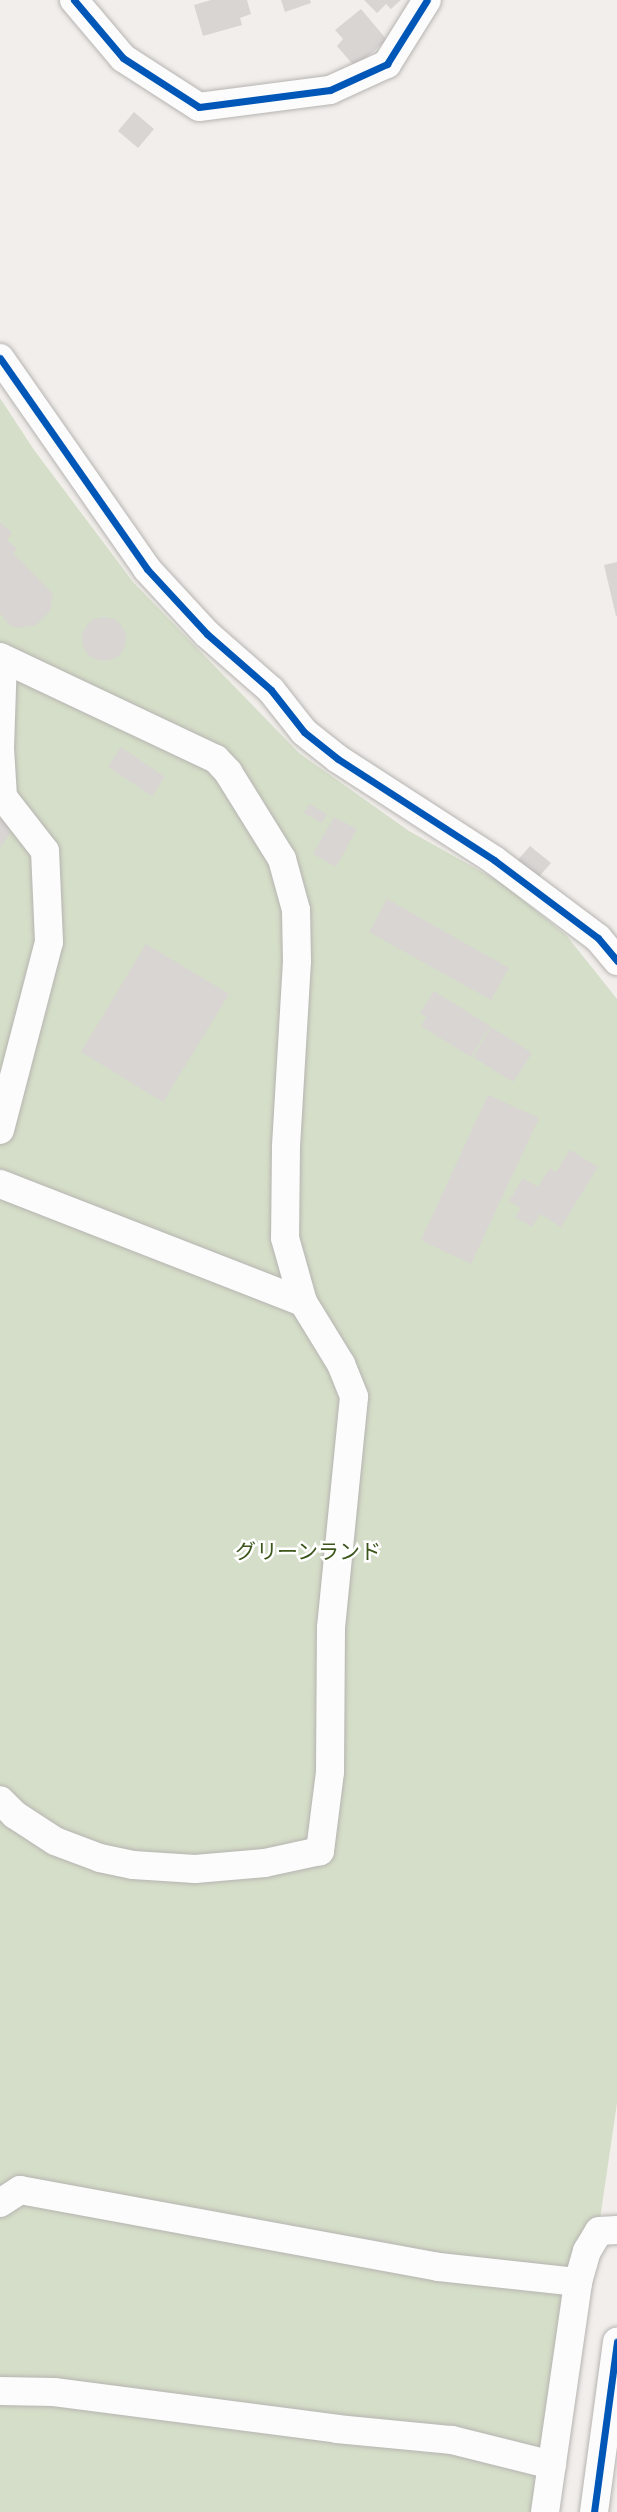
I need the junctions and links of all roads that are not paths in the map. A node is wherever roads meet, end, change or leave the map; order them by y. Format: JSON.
{"nodes":[{"id":1,"x":74,"y":0,"type":"edge"},
{"id":2,"x":427,"y":0,"type":"edge"},
{"id":3,"x":0,"y":358,"type":"edge"},
{"id":4,"x":2,"y":658,"type":"edge"},
{"id":5,"x":617,"y":961,"type":"edge"},
{"id":6,"x":0,"y":1130,"type":"edge"},
{"id":7,"x":0,"y":1184,"type":"edge"},
{"id":8,"x":303,"y":1301,"type":"junction"},
{"id":9,"x":0,"y":1800,"type":"edge"},
{"id":10,"x":0,"y":2203,"type":"edge"},
{"id":11,"x":617,"y":2230,"type":"edge"},
{"id":12,"x":578,"y":2282,"type":"junction"},
{"id":13,"x":617,"y":2342,"type":"edge"},
{"id":14,"x":0,"y":2391,"type":"edge"},
{"id":15,"x":552,"y":2465,"type":"junction"},
{"id":16,"x":545,"y":2512,"type":"edge"},
{"id":17,"x":594,"y":2512,"type":"edge"}],
"edges":[{"from":1,"to":2,"type":"street"},
{"from":3,"to":5,"type":"street"},
{"from":4,"to":6,"type":"street"},
{"from":4,"to":8,"type":"street"},
{"from":7,"to":8,"type":"street"},
{"from":8,"to":9,"type":"street"},
{"from":10,"to":12,"type":"street"},
{"from":11,"to":12,"type":"street"},
{"from":12,"to":15,"type":"street"},
{"from":13,"to":17,"type":"street"},
{"from":14,"to":15,"type":"street"},
{"from":15,"to":16,"type":"street"}]}
